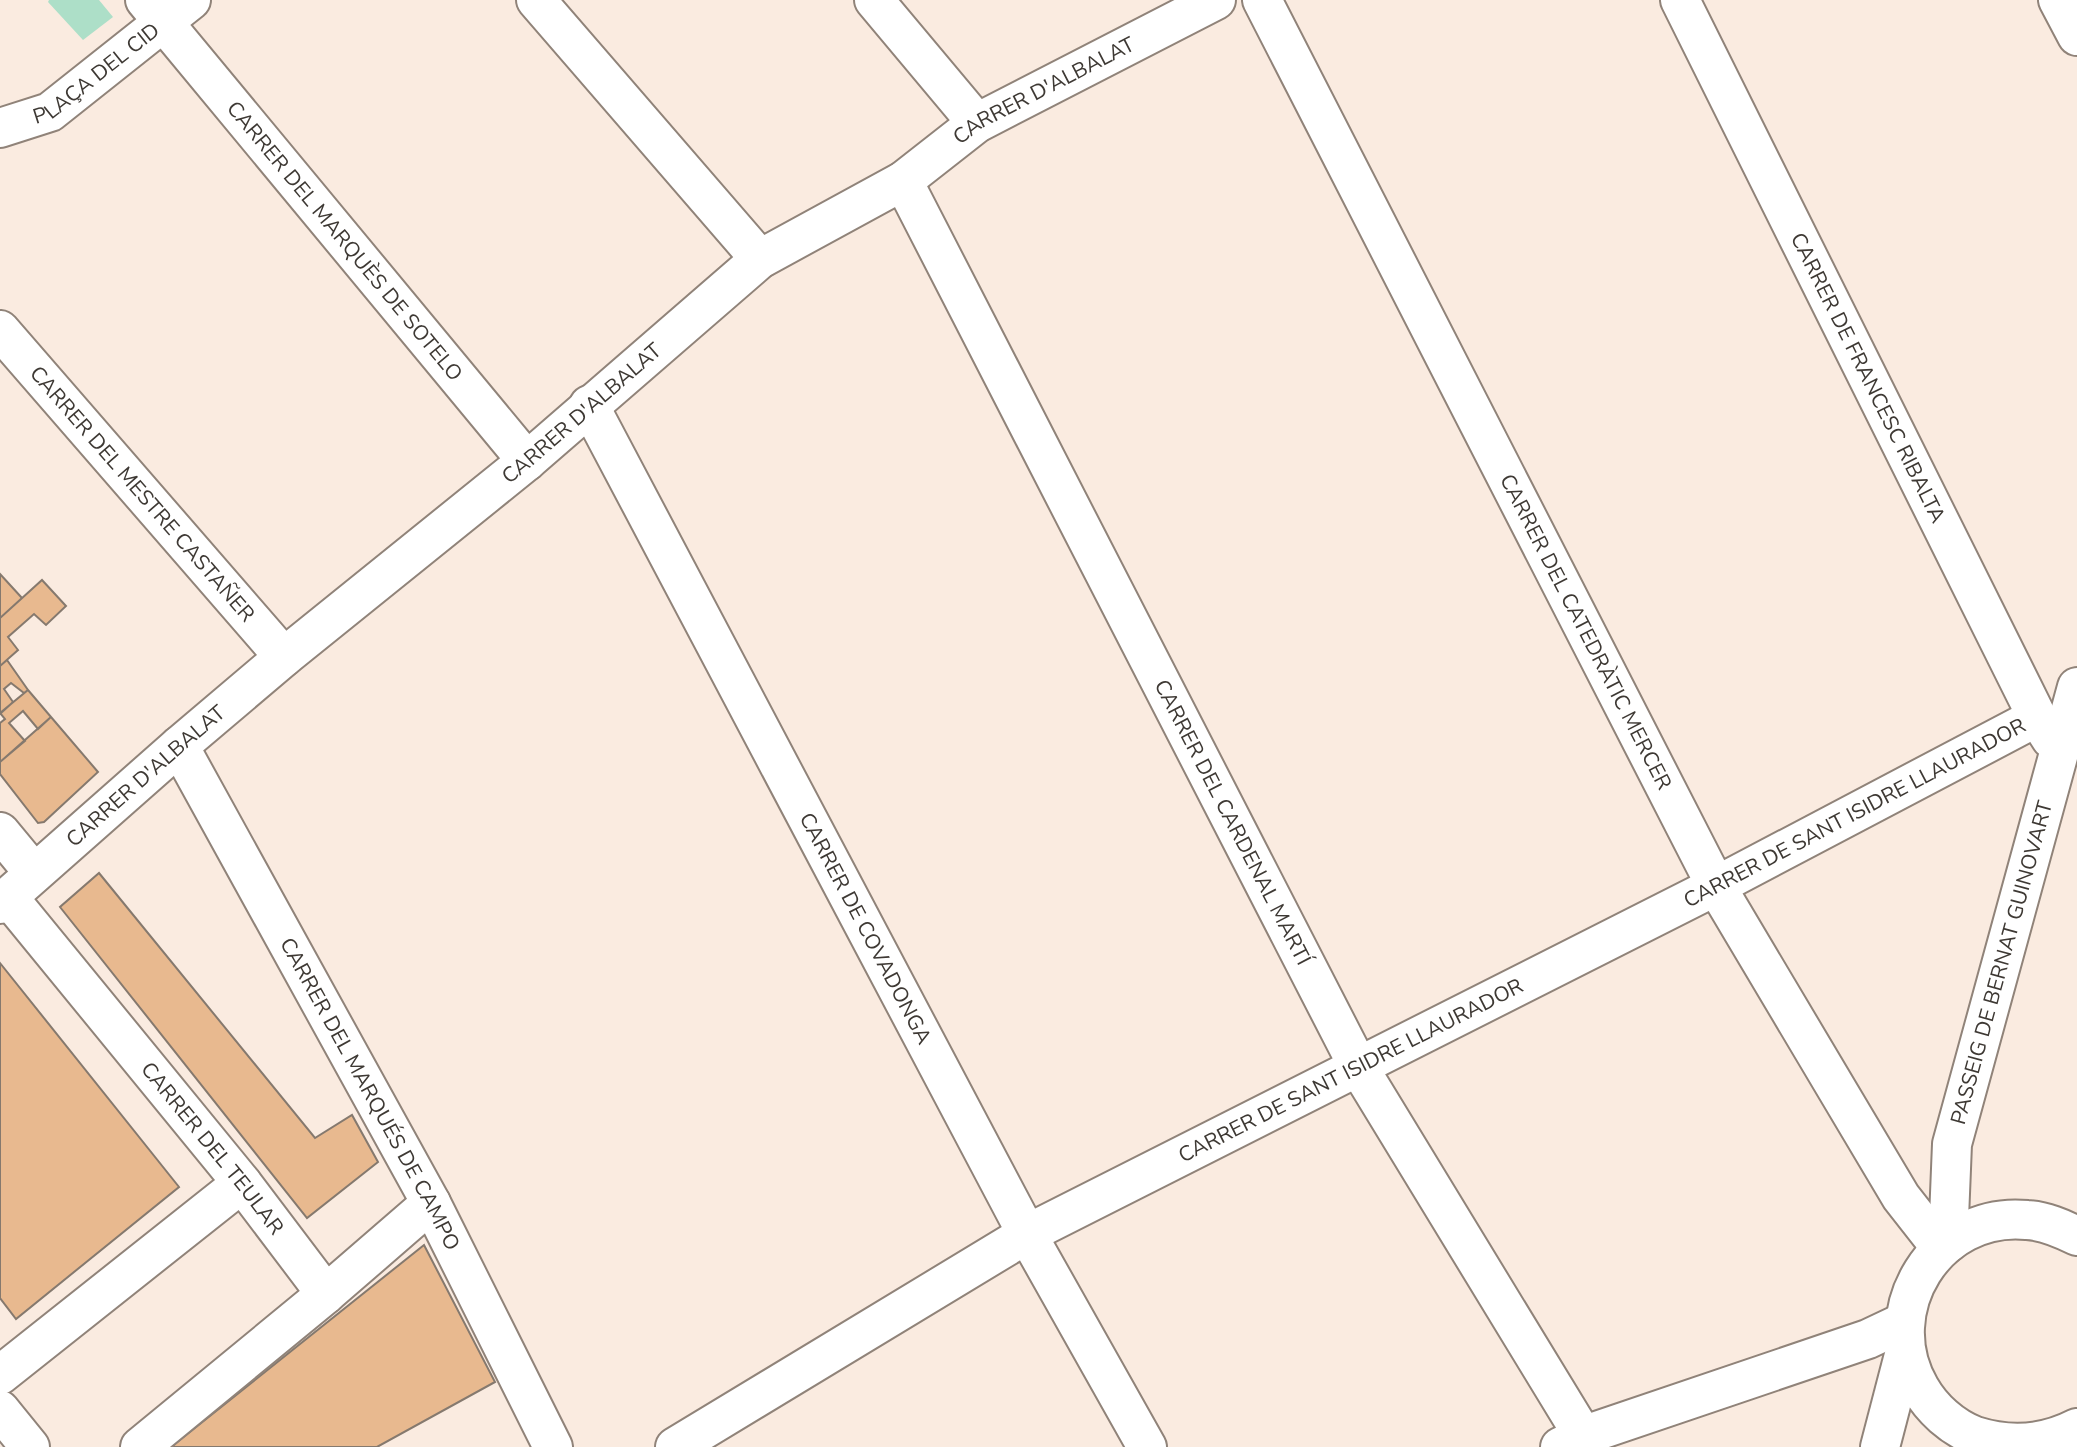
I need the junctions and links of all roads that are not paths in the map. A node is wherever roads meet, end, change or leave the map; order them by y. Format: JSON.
{"nodes":[{"id":1,"x":536,"y":0,"type":"edge"},
{"id":2,"x":874,"y":0,"type":"edge"},
{"id":3,"x":1216,"y":0,"type":"edge"},
{"id":4,"x":1262,"y":0,"type":"edge"},
{"id":5,"x":1680,"y":0,"type":"edge"},
{"id":6,"x":2058,"y":0,"type":"edge"},
{"id":7,"x":166,"y":7,"type":"edge"},
{"id":8,"x":2077,"y":36,"type":"edge"},
{"id":9,"x":977,"y":123,"type":"junction"},
{"id":10,"x":0,"y":128,"type":"edge"},
{"id":11,"x":903,"y":181,"type":"junction"},
{"id":12,"x":760,"y":259,"type":"junction"},
{"id":13,"x":0,"y":330,"type":"edge"},
{"id":14,"x":589,"y":405,"type":"junction"},
{"id":15,"x":527,"y":461,"type":"junction"},
{"id":16,"x":284,"y":657,"type":"junction"},
{"id":17,"x":2077,"y":687,"type":"edge"},
{"id":18,"x":2037,"y":717,"type":"junction"},
{"id":19,"x":179,"y":746,"type":"junction"},
{"id":20,"x":2059,"y":752,"type":"junction"},
{"id":21,"x":0,"y":832,"type":"edge"},
{"id":22,"x":1716,"y":886,"type":"junction"},
{"id":23,"x":14,"y":891,"type":"edge"},
{"id":24,"x":1359,"y":1068,"type":"junction"},
{"id":25,"x":242,"y":1183,"type":"junction"},
{"id":26,"x":431,"y":1203,"type":"junction"},
{"id":27,"x":1027,"y":1234,"type":"junction"},
{"id":28,"x":2077,"y":1236,"type":"edge"},
{"id":29,"x":1945,"y":1246,"type":"junction"},
{"id":30,"x":326,"y":1294,"type":"junction"},
{"id":31,"x":1905,"y":1336,"type":"junction"},
{"id":32,"x":0,"y":1375,"type":"edge"},
{"id":33,"x":0,"y":1410,"type":"edge"},
{"id":34,"x":2077,"y":1427,"type":"edge"},
{"id":35,"x":1578,"y":1443,"type":"edge"},
{"id":36,"x":30,"y":1447,"type":"edge"},
{"id":37,"x":140,"y":1447,"type":"edge"},
{"id":38,"x":553,"y":1447,"type":"edge"},
{"id":39,"x":675,"y":1447,"type":"edge"},
{"id":40,"x":1147,"y":1447,"type":"edge"},
{"id":41,"x":1880,"y":1447,"type":"edge"}],
"edges":[{"from":1,"to":12,"type":"street"},
{"from":2,"to":9,"type":"street"},
{"from":3,"to":9,"type":"street","name":"CARRER D'ALBALAT"},
{"from":4,"to":22,"type":"street","name":"CARRER DEL CATEDRÀTIC MERCER"},
{"from":5,"to":18,"type":"street","name":"CARRER DE FRANCESC RIBALTA"},
{"from":6,"to":8,"type":"street"},
{"from":7,"to":10,"type":"street","name":"PLAÇA DEL CID"},
{"from":7,"to":15,"type":"street","name":"CARRER DEL MARQUÈS DE SOTELO"},
{"from":9,"to":11,"type":"street","name":"CARRER D'ALBALAT"},
{"from":11,"to":12,"type":"street","name":"CARRER D'ALBALAT"},
{"from":11,"to":24,"type":"street","name":"CARRER DEL CARDENAL MARTÍ"},
{"from":12,"to":14,"type":"street","name":"CARRER D'ALBALAT"},
{"from":13,"to":16,"type":"street","name":"CARRER DEL MESTRE CASTAÑER"},
{"from":14,"to":15,"type":"street","name":"CARRER D'ALBALAT"},
{"from":14,"to":27,"type":"street","name":"CARRER DE COVADONGA"},
{"from":15,"to":16,"type":"street","name":"CARRER D'ALBALAT"},
{"from":16,"to":19,"type":"street","name":"CARRER D'ALBALAT"},
{"from":17,"to":20,"type":"street","name":"PASSEIG DE BERNAT GUINOVART"},
{"from":18,"to":20,"type":"street","name":"CARRER DE FRANCESC RIBALTA"},
{"from":18,"to":22,"type":"street","name":"CARRER DE SANT ISIDRE LLAURADOR"},
{"from":19,"to":23,"type":"street","name":"CARRER D'ALBALAT"},
{"from":19,"to":26,"type":"street","name":"CARRER DEL MARQUÉS DE CAMPO"},
{"from":20,"to":29,"type":"street","name":"PASSEIG DE BERNAT GUINOVART"},
{"from":21,"to":23,"type":"street","name":"CARRER DEL TEULAR"},
{"from":22,"to":24,"type":"street","name":"CARRER DE SANT ISIDRE LLAURADOR"},
{"from":22,"to":29,"type":"street","name":"CARRER DEL CATEDRÀTIC MERCER"},
{"from":23,"to":25,"type":"street","name":"CARRER DEL TEULAR"},
{"from":24,"to":27,"type":"street","name":"CARRER DE SANT ISIDRE LLAURADOR"},
{"from":24,"to":35,"type":"street","name":"CARRER DEL CARDENAL MARTÍ"},
{"from":25,"to":30,"type":"street","name":"CARRER DEL TEULAR"},
{"from":25,"to":32,"type":"street"},
{"from":26,"to":30,"type":"street"},
{"from":26,"to":38,"type":"street","name":"CARRER DEL MARQUÉS DE CAMPO"},
{"from":27,"to":39,"type":"street","name":"CARRER DE SANT ISIDRE LLAURADOR"},
{"from":27,"to":40,"type":"street","name":"CARRER DE COVADONGA"},
{"from":28,"to":29,"type":"street"},
{"from":29,"to":31,"type":"street"},
{"from":30,"to":37,"type":"street"},
{"from":31,"to":34,"type":"street"},
{"from":31,"to":35,"type":"street"},
{"from":31,"to":41,"type":"street"},
{"from":33,"to":36,"type":"street"}]}
